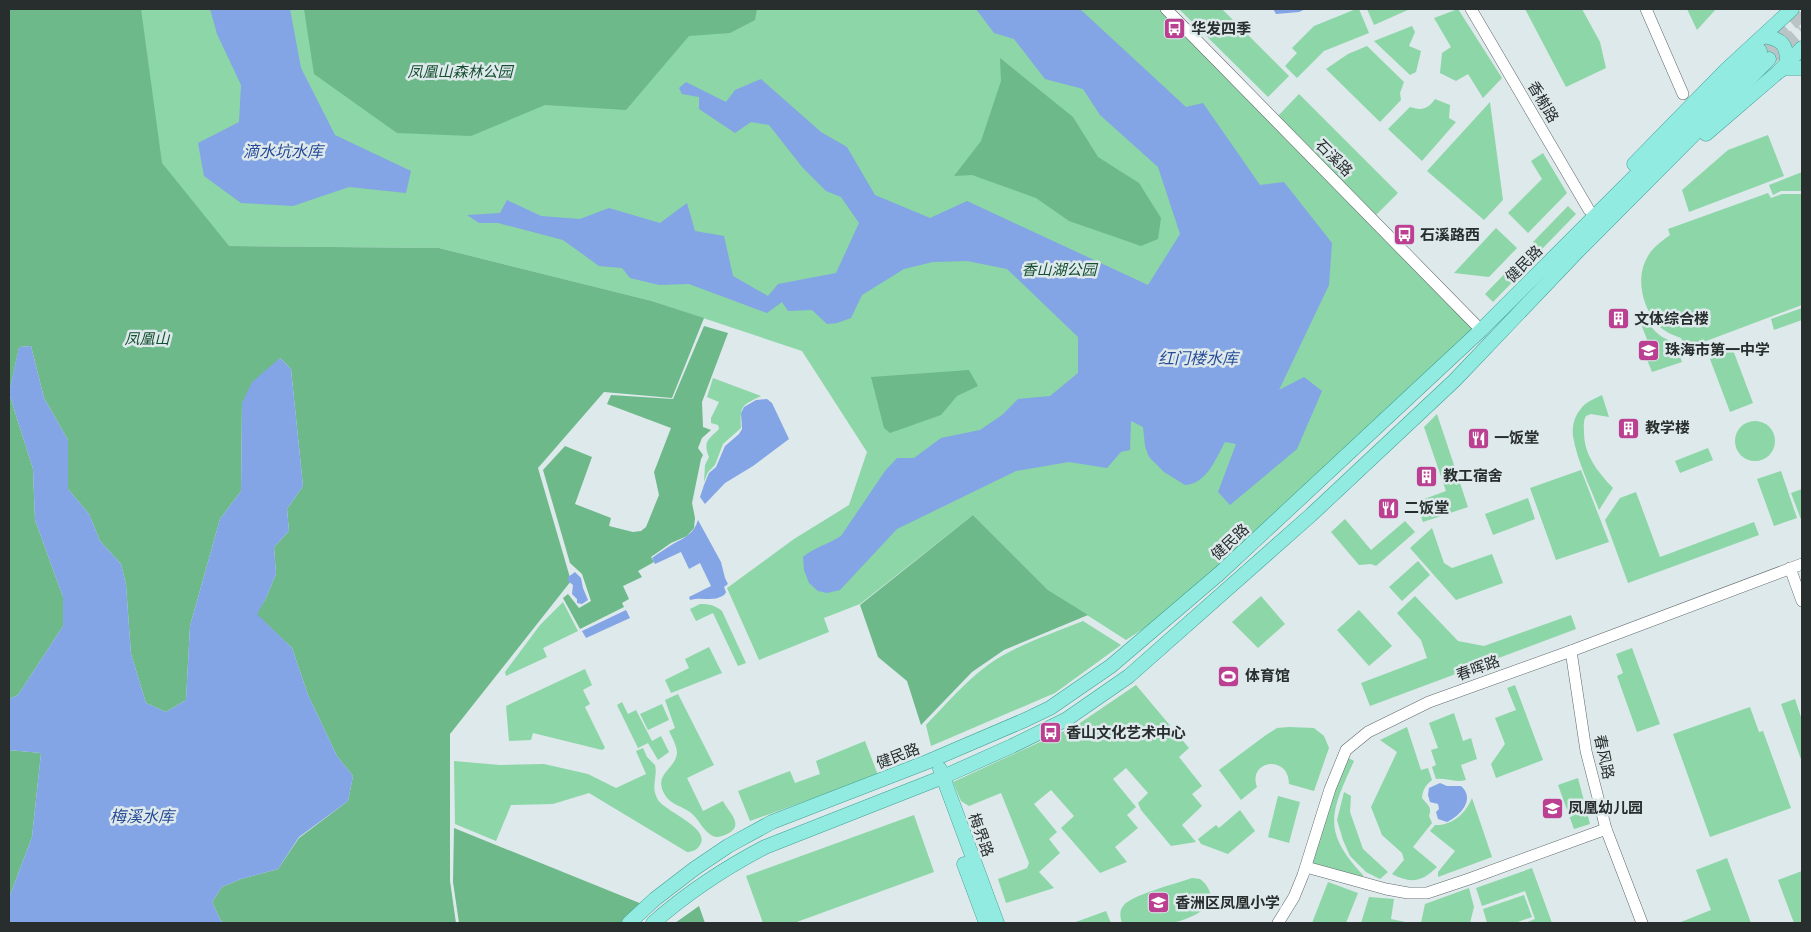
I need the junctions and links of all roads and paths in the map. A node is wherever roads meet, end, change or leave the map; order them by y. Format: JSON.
{"nodes":[{"id":1,"x":1166,"y":9,"type":"edge"},
{"id":2,"x":1471,"y":9,"type":"edge"},
{"id":3,"x":1646,"y":9,"type":"edge"},
{"id":4,"x":1792,"y":9,"type":"edge"},
{"id":5,"x":1764,"y":36,"type":"junction"},
{"id":6,"x":1802,"y":48,"type":"edge"},
{"id":7,"x":1764,"y":55,"type":"tunnel mouth"},
{"id":8,"x":1782,"y":68,"type":"junction"},
{"id":9,"x":1802,"y":68,"type":"edge"},
{"id":10,"x":1683,"y":94,"type":"dead end"},
{"id":11,"x":1590,"y":210,"type":"junction"},
{"id":12,"x":1574,"y":246,"type":"junction"},
{"id":13,"x":1481,"y":330,"type":"junction"},
{"id":14,"x":1802,"y":564,"type":"edge"},
{"id":15,"x":1790,"y":568,"type":"junction"},
{"id":16,"x":1802,"y":601,"type":"edge"},
{"id":17,"x":1571,"y":651,"type":"junction"},
{"id":18,"x":932,"y":760,"type":"junction"},
{"id":19,"x":938,"y":779,"type":"junction"},
{"id":20,"x":1606,"y":829,"type":"junction"},
{"id":21,"x":1306,"y":867,"type":"junction"},
{"id":22,"x":629,"y":923,"type":"edge"},
{"id":23,"x":653,"y":923,"type":"edge"},
{"id":24,"x":986,"y":923,"type":"edge"},
{"id":25,"x":996,"y":923,"type":"edge"},
{"id":26,"x":1278,"y":923,"type":"edge"},
{"id":27,"x":1642,"y":923,"type":"edge"}],
"edges":[{"from":1,"to":13,"type":"street","name":"石溪路"},
{"from":2,"to":11,"type":"street","name":"香榭路"},
{"from":3,"to":10,"type":"street"},
{"from":4,"to":5,"type":"main road"},
{"from":5,"to":8,"type":"main road"},
{"from":5,"to":11,"type":"main road"},
{"from":6,"to":8,"type":"main road"},
{"from":7,"to":12,"type":"main road","name":"健民路"},
{"from":8,"to":9,"type":"main road"},
{"from":8,"to":12,"type":"main road"},
{"from":11,"to":12,"type":"main road"},
{"from":12,"to":13,"type":"main road","name":"健民路"},
{"from":12,"to":19,"type":"main road","name":"健民路"},
{"from":13,"to":18,"type":"main road","name":"健民路"},
{"from":14,"to":15,"type":"street","name":"春晖路"},
{"from":15,"to":16,"type":"street"},
{"from":15,"to":17,"type":"street","name":"春晖路"},
{"from":17,"to":20,"type":"street","name":"春风路"},
{"from":17,"to":21,"type":"street","name":"春晖路"},
{"from":18,"to":19,"type":"main road"},
{"from":18,"to":22,"type":"main road","name":"健民路"},
{"from":19,"to":23,"type":"main road","name":"健民路"},
{"from":19,"to":24,"type":"main road"},
{"from":19,"to":25,"type":"main road","name":"梅界路"},
{"from":20,"to":21,"type":"street"},
{"from":20,"to":27,"type":"street","name":"春风路"},
{"from":21,"to":26,"type":"street","name":"春晖路"}]}
